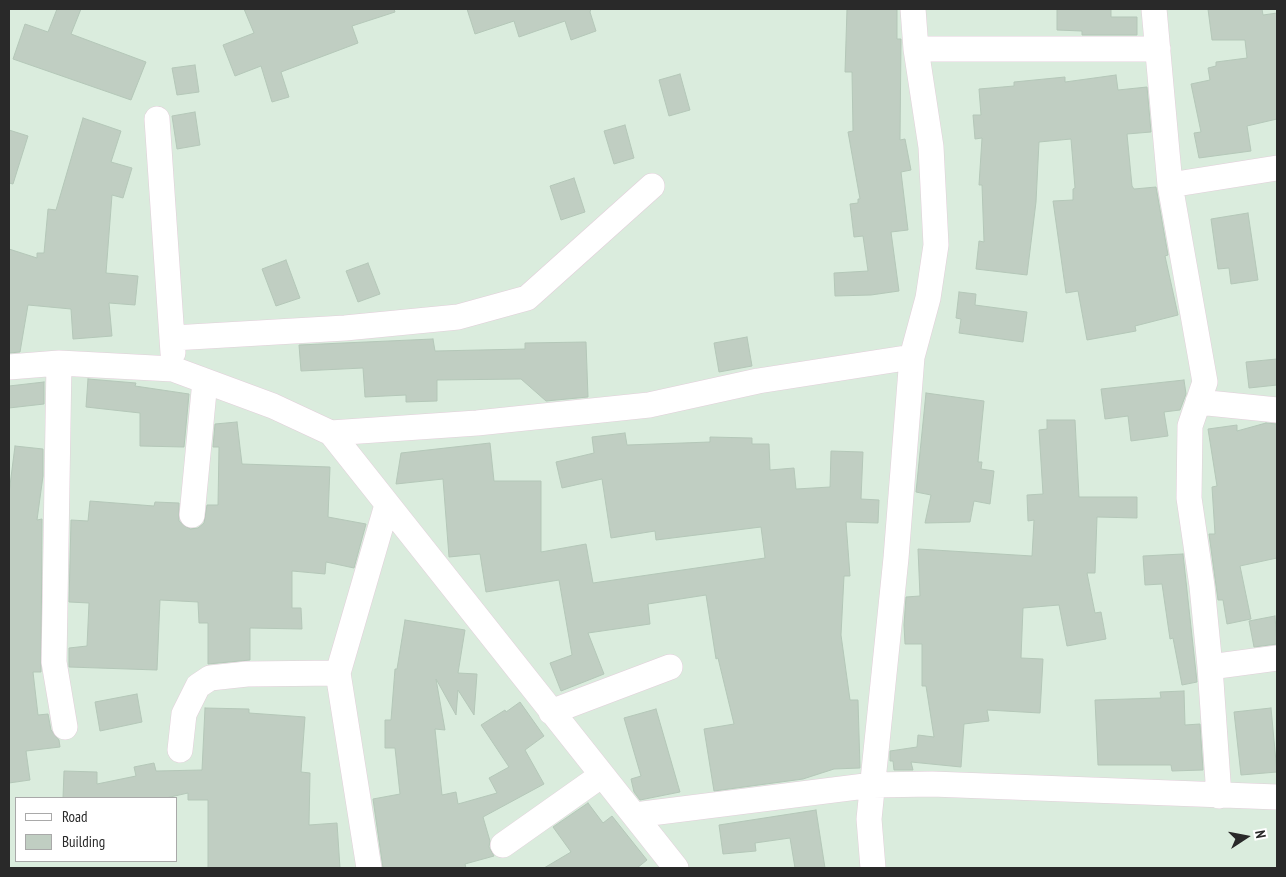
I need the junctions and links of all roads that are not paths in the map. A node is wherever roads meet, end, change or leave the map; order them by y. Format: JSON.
{"nodes":[{"id":1,"x":913,"y":9,"type":"edge"},
{"id":2,"x":1154,"y":9,"type":"edge"},
{"id":3,"x":916,"y":49,"type":"junction"},
{"id":4,"x":1158,"y":49,"type":"junction"},
{"id":5,"x":157,"y":119,"type":"dead end"},
{"id":6,"x":1277,"y":168,"type":"edge"},
{"id":7,"x":1170,"y":185,"type":"junction"},
{"id":8,"x":652,"y":186,"type":"dead end"},
{"id":9,"x":172,"y":338,"type":"junction"},
{"id":10,"x":912,"y":357,"type":"junction"},
{"id":11,"x":59,"y":363,"type":"junction"},
{"id":12,"x":9,"y":367,"type":"edge"},
{"id":13,"x":172,"y":369,"type":"junction"},
{"id":14,"x":205,"y":381,"type":"junction"},
{"id":15,"x":1198,"y":402,"type":"junction"},
{"id":16,"x":1277,"y":410,"type":"edge"},
{"id":17,"x":332,"y":433,"type":"junction"},
{"id":18,"x":386,"y":505,"type":"junction"},
{"id":19,"x":192,"y":515,"type":"dead end"},
{"id":20,"x":1277,"y":658,"type":"edge"},
{"id":21,"x":670,"y":667,"type":"dead end"},
{"id":22,"x":1210,"y":667,"type":"junction"},
{"id":23,"x":338,"y":673,"type":"junction"},
{"id":24,"x":552,"y":712,"type":"junction"},
{"id":25,"x":65,"y":727,"type":"dead end"},
{"id":26,"x":180,"y":750,"type":"dead end"},
{"id":27,"x":602,"y":775,"type":"junction"},
{"id":28,"x":873,"y":785,"type":"junction"},
{"id":29,"x":1219,"y":796,"type":"junction"},
{"id":30,"x":1277,"y":797,"type":"edge"},
{"id":31,"x":634,"y":815,"type":"junction"},
{"id":32,"x":503,"y":845,"type":"dead end"},
{"id":33,"x":369,"y":868,"type":"edge"},
{"id":34,"x":676,"y":868,"type":"edge"},
{"id":35,"x":873,"y":868,"type":"edge"}],
"edges":[{"from":1,"to":3,"type":"street"},
{"from":2,"to":4,"type":"street"},
{"from":3,"to":4,"type":"street"},
{"from":3,"to":10,"type":"street"},
{"from":4,"to":7,"type":"street"},
{"from":5,"to":9,"type":"street"},
{"from":6,"to":7,"type":"street"},
{"from":7,"to":15,"type":"street"},
{"from":8,"to":9,"type":"street"},
{"from":9,"to":13,"type":"street"},
{"from":10,"to":17,"type":"street"},
{"from":10,"to":28,"type":"street"},
{"from":11,"to":12,"type":"street"},
{"from":11,"to":13,"type":"street"},
{"from":11,"to":25,"type":"street"},
{"from":13,"to":14,"type":"street"},
{"from":14,"to":17,"type":"street"},
{"from":14,"to":19,"type":"street"},
{"from":15,"to":16,"type":"street"},
{"from":15,"to":22,"type":"street"},
{"from":17,"to":18,"type":"street"},
{"from":18,"to":23,"type":"street"},
{"from":18,"to":24,"type":"street"},
{"from":20,"to":22,"type":"street"},
{"from":21,"to":24,"type":"street"},
{"from":22,"to":29,"type":"street"},
{"from":23,"to":26,"type":"street"},
{"from":23,"to":33,"type":"street"},
{"from":24,"to":27,"type":"street"},
{"from":27,"to":31,"type":"street"},
{"from":27,"to":32,"type":"street"},
{"from":28,"to":29,"type":"street"},
{"from":28,"to":31,"type":"street"},
{"from":28,"to":35,"type":"street"},
{"from":29,"to":30,"type":"street"},
{"from":31,"to":34,"type":"street"}]}
